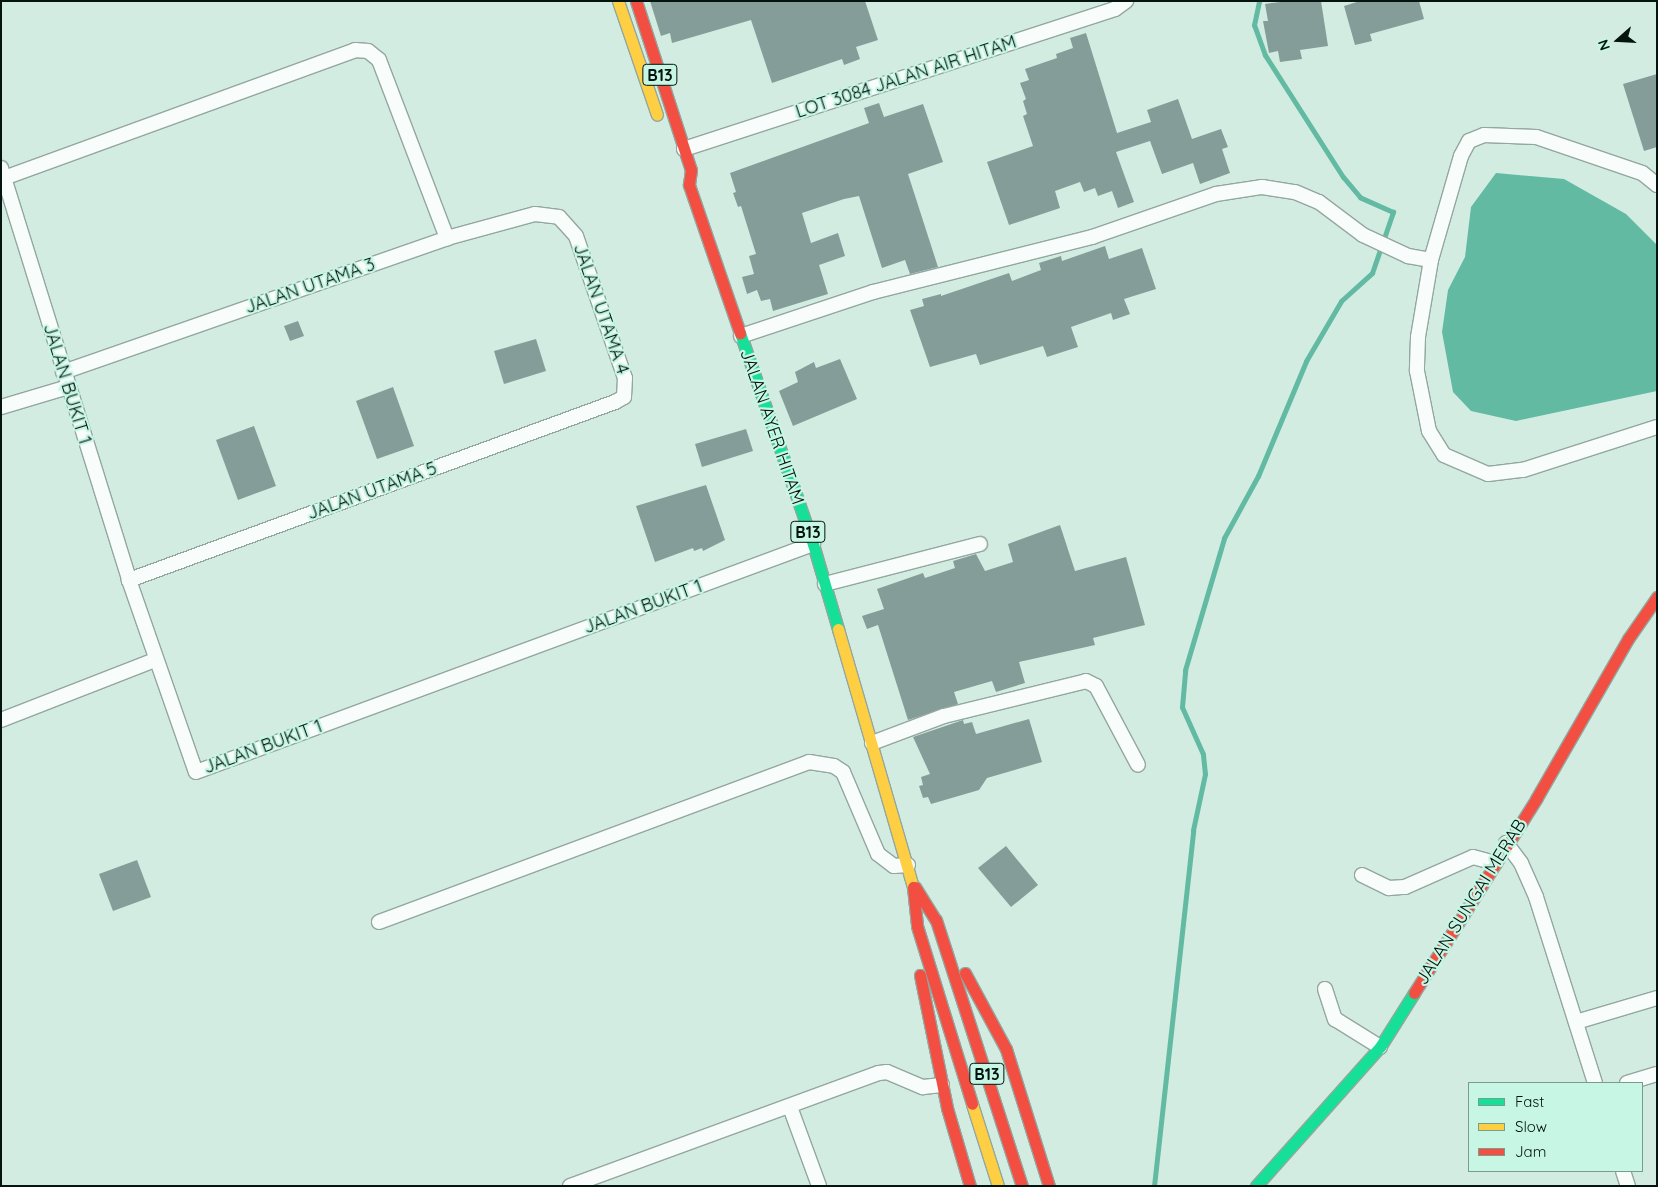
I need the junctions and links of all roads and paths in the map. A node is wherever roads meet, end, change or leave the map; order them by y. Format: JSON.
{"nodes":[{"id":1,"x":618,"y":1,"type":"edge"},
{"id":2,"x":636,"y":1,"type":"edge"},
{"id":3,"x":1126,"y":1,"type":"edge"},
{"id":4,"x":661,"y":128,"type":"dead end"},
{"id":5,"x":684,"y":148,"type":"junction"},
{"id":6,"x":3,"y":173,"type":"edge"},
{"id":7,"x":677,"y":174,"type":"dead end"},
{"id":8,"x":689,"y":184,"type":"junction"},
{"id":9,"x":1657,"y":185,"type":"edge"},
{"id":10,"x":559,"y":218,"type":"joint"},
{"id":11,"x":447,"y":238,"type":"junction"},
{"id":12,"x":1431,"y":260,"type":"junction"},
{"id":13,"x":741,"y":336,"type":"junction"},
{"id":14,"x":63,"y":372,"type":"junction"},
{"id":15,"x":68,"y":387,"type":"junction"},
{"id":16,"x":615,"y":402,"type":"joint"},
{"id":17,"x":1,"y":408,"type":"edge"},
{"id":18,"x":1657,"y":427,"type":"edge"},
{"id":19,"x":813,"y":544,"type":"junction"},
{"id":20,"x":980,"y":544,"type":"dead end"},
{"id":21,"x":129,"y":580,"type":"junction"},
{"id":22,"x":825,"y":584,"type":"junction"},
{"id":23,"x":1657,"y":597,"type":"edge"},
{"id":24,"x":155,"y":660,"type":"junction"},
{"id":25,"x":1,"y":720,"type":"edge"},
{"id":26,"x":872,"y":743,"type":"junction"},
{"id":27,"x":1138,"y":766,"type":"dead end"},
{"id":28,"x":1506,"y":844,"type":"junction"},
{"id":29,"x":1495,"y":863,"type":"junction"},
{"id":30,"x":908,"y":865,"type":"junction"},
{"id":31,"x":1362,"y":875,"type":"dead end"},
{"id":32,"x":913,"y":884,"type":"junction"},
{"id":33,"x":936,"y":920,"type":"junction"},
{"id":34,"x":379,"y":922,"type":"dead end"},
{"id":35,"x":917,"y":926,"type":"junction"},
{"id":36,"x":1325,"y":990,"type":"dead end"},
{"id":37,"x":1657,"y":998,"type":"edge"},
{"id":38,"x":1576,"y":1022,"type":"junction"},
{"id":39,"x":1380,"y":1047,"type":"junction"},
{"id":40,"x":1657,"y":1074,"type":"edge"},
{"id":41,"x":1595,"y":1082,"type":"edge"},
{"id":42,"x":1630,"y":1082,"type":"edge"},
{"id":43,"x":942,"y":1085,"type":"junction"},
{"id":44,"x":790,"y":1107,"type":"junction"},
{"id":45,"x":1623,"y":1172,"type":"edge"},
{"id":46,"x":570,"y":1186,"type":"edge"},
{"id":47,"x":819,"y":1186,"type":"edge"},
{"id":48,"x":970,"y":1186,"type":"edge"},
{"id":49,"x":998,"y":1186,"type":"edge"},
{"id":50,"x":1022,"y":1186,"type":"edge"},
{"id":51,"x":1049,"y":1186,"type":"edge"},
{"id":52,"x":1256,"y":1186,"type":"edge"},
{"id":53,"x":1628,"y":1186,"type":"edge"}],
"edges":[{"from":1,"to":4,"type":"main road"},
{"from":2,"to":5,"type":"main road","name":"JALAN AYER HITAM","number":"B13"},
{"from":3,"to":5,"type":"street","name":"LOT 3084 JALAN AIR HITAM"},
{"from":5,"to":8,"type":"main road","name":"JALAN AYER HITAM","number":"B13"},
{"from":6,"to":11,"type":"street"},
{"from":6,"to":14,"type":"street","name":"JALAN BUKIT 1"},
{"from":7,"to":8,"type":"main road"},
{"from":8,"to":13,"type":"main road","name":"JALAN AYER HITAM","number":"B13"},
{"from":9,"to":12,"type":"street"},
{"from":10,"to":11,"type":"street","name":"JALAN UTAMA 3"},
{"from":10,"to":16,"type":"street","name":"JALAN UTAMA 4"},
{"from":11,"to":14,"type":"street","name":"JALAN UTAMA 3"},
{"from":12,"to":13,"type":"street"},
{"from":12,"to":18,"type":"street"},
{"from":13,"to":19,"type":"main road","name":"JALAN AYER HITAM","number":"B13"},
{"from":14,"to":15,"type":"street","name":"JALAN BUKIT 1"},
{"from":15,"to":17,"type":"street"},
{"from":15,"to":21,"type":"street","name":"JALAN BUKIT 1"},
{"from":16,"to":21,"type":"street","name":"JALAN UTAMA 5"},
{"from":19,"to":22,"type":"main road","name":"JALAN AYER HITAM","number":"B13"},
{"from":19,"to":24,"type":"street","name":"JALAN BUKIT 1"},
{"from":20,"to":22,"type":"street"},
{"from":21,"to":24,"type":"street","name":"JALAN BUKIT 1"},
{"from":22,"to":26,"type":"main road","name":"JALAN AYER HITAM","number":"B13"},
{"from":23,"to":28,"type":"main road","name":"JALAN SUNGAI MERAB"},
{"from":24,"to":25,"type":"street"},
{"from":26,"to":27,"type":"street"},
{"from":26,"to":30,"type":"main road","name":"JALAN AYER HITAM","number":"B13"},
{"from":28,"to":29,"type":"main road","name":"JALAN SUNGAI MERAB"},
{"from":28,"to":38,"type":"street"},
{"from":29,"to":31,"type":"street"},
{"from":29,"to":39,"type":"main road","name":"JALAN SUNGAI MERAB"},
{"from":30,"to":32,"type":"main road","name":"JALAN AYER HITAM","number":"B13"},
{"from":30,"to":34,"type":"street"},
{"from":32,"to":33,"type":"main road","name":"JALAN AYER HITAM","number":"B13"},
{"from":32,"to":35,"type":"main road","name":"JALAN AYER HITAM","number":"B13"},
{"from":33,"to":50,"type":"main road","name":"JALAN AYER HITAM","number":"B13"},
{"from":33,"to":51,"type":"main road"},
{"from":35,"to":43,"type":"main road"},
{"from":35,"to":49,"type":"main road","name":"JALAN AYER HITAM","number":"B13"},
{"from":36,"to":39,"type":"street"},
{"from":37,"to":38,"type":"street"},
{"from":38,"to":41,"type":"street"},
{"from":39,"to":52,"type":"main road","name":"JALAN SUNGAI MERAB"},
{"from":40,"to":42,"type":"street"},
{"from":43,"to":44,"type":"street"},
{"from":43,"to":48,"type":"main road"},
{"from":44,"to":46,"type":"street"},
{"from":44,"to":47,"type":"street"},
{"from":45,"to":53,"type":"street"}]}
